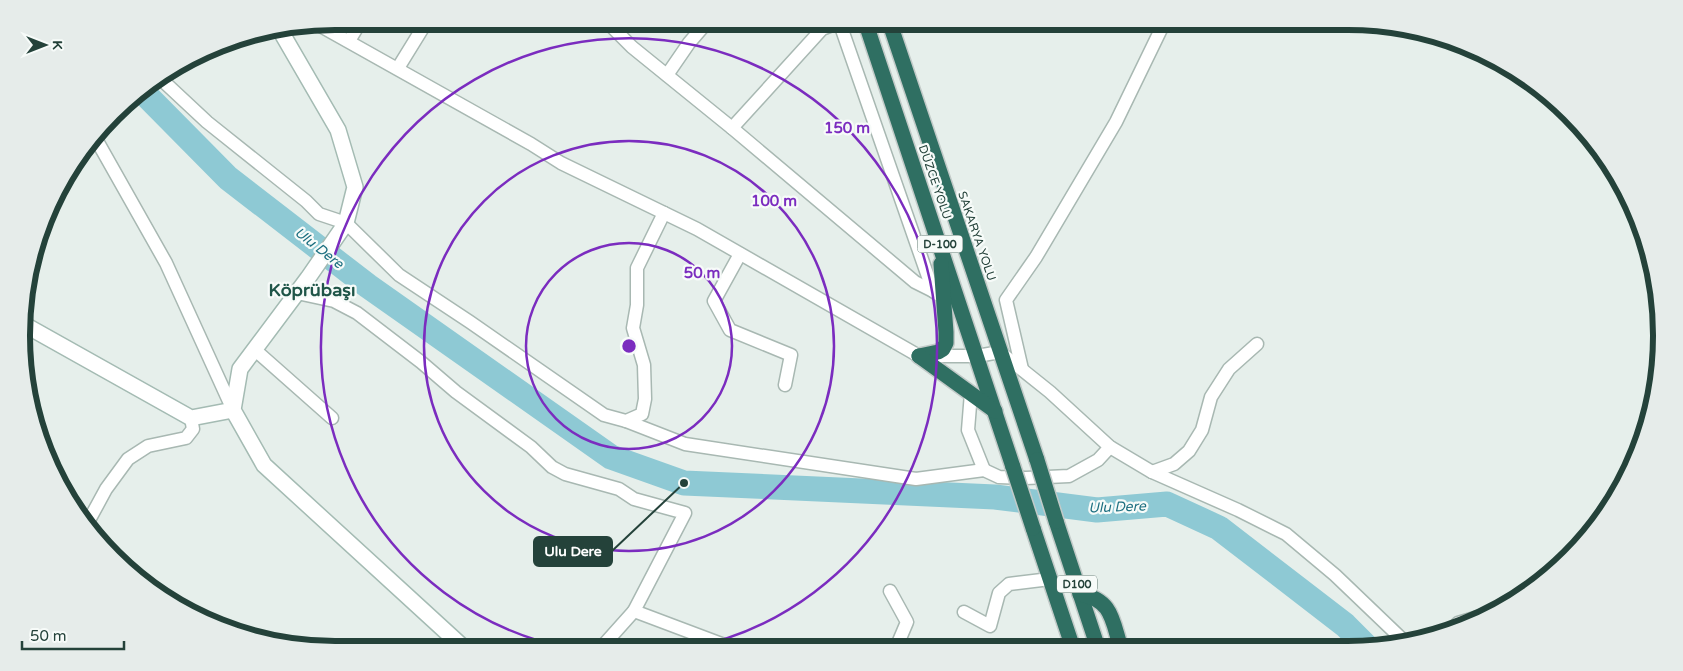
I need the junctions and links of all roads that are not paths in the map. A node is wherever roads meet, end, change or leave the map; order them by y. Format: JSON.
{"nodes":[{"id":1,"x":329,"y":30,"type":"edge"},
{"id":2,"x":356,"y":30,"type":"edge"},
{"id":3,"x":421,"y":30,"type":"edge"},
{"id":4,"x":615,"y":30,"type":"edge"},
{"id":5,"x":700,"y":30,"type":"edge"},
{"id":6,"x":814,"y":30,"type":"edge"},
{"id":7,"x":842,"y":30,"type":"edge"},
{"id":8,"x":868,"y":30,"type":"edge"},
{"id":9,"x":892,"y":30,"type":"edge"},
{"id":10,"x":1161,"y":30,"type":"edge"},
{"id":11,"x":283,"y":35,"type":"edge"},
{"id":12,"x":349,"y":41,"type":"junction"},
{"id":13,"x":398,"y":68,"type":"junction"},
{"id":14,"x":667,"y":75,"type":"junction"},
{"id":15,"x":164,"y":82,"type":"edge"},
{"id":16,"x":732,"y":128,"type":"junction"},
{"id":17,"x":98,"y":143,"type":"edge"},
{"id":18,"x":664,"y":213,"type":"junction"},
{"id":19,"x":346,"y":223,"type":"junction"},
{"id":20,"x":940,"y":244,"type":"junction"},
{"id":21,"x":740,"y":254,"type":"junction"},
{"id":22,"x":296,"y":293,"type":"junction"},
{"id":23,"x":938,"y":295,"type":"junction"},
{"id":24,"x":961,"y":310,"type":"junction"},
{"id":25,"x":30,"y":328,"type":"edge"},
{"id":26,"x":1258,"y":344,"type":"dead end"},
{"id":27,"x":254,"y":349,"type":"junction"},
{"id":28,"x":1000,"y":352,"type":"junction"},
{"id":29,"x":919,"y":356,"type":"junction"},
{"id":30,"x":976,"y":356,"type":"junction"},
{"id":31,"x":1022,"y":369,"type":"junction"},
{"id":32,"x":785,"y":385,"type":"dead end"},
{"id":33,"x":971,"y":394,"type":"junction"},
{"id":34,"x":233,"y":410,"type":"junction"},
{"id":35,"x":995,"y":411,"type":"junction"},
{"id":36,"x":191,"y":418,"type":"junction"},
{"id":37,"x":332,"y":418,"type":"dead end"},
{"id":38,"x":626,"y":421,"type":"junction"},
{"id":39,"x":1110,"y":447,"type":"junction"},
{"id":40,"x":1037,"y":460,"type":"joint"},
{"id":41,"x":1013,"y":467,"type":"joint"},
{"id":42,"x":984,"y":470,"type":"junction"},
{"id":43,"x":1152,"y":472,"type":"junction"},
{"id":44,"x":90,"y":518,"type":"edge"},
{"id":45,"x":1050,"y":579,"type":"junction"},
{"id":46,"x":890,"y":591,"type":"dead end"},
{"id":47,"x":1080,"y":594,"type":"junction"},
{"id":48,"x":634,"y":611,"type":"junction"},
{"id":49,"x":964,"y":612,"type":"dead end"},
{"id":50,"x":1399,"y":636,"type":"edge"},
{"id":51,"x":457,"y":641,"type":"edge"},
{"id":52,"x":607,"y":641,"type":"edge"},
{"id":53,"x":714,"y":641,"type":"edge"},
{"id":54,"x":899,"y":641,"type":"edge"},
{"id":55,"x":1071,"y":641,"type":"edge"},
{"id":56,"x":1096,"y":641,"type":"edge"},
{"id":57,"x":1118,"y":641,"type":"edge"}],
"edges":[{"from":1,"to":12,"type":"street"},
{"from":2,"to":12,"type":"street"},
{"from":3,"to":13,"type":"street"},
{"from":4,"to":14,"type":"street"},
{"from":5,"to":14,"type":"street"},
{"from":6,"to":16,"type":"street"},
{"from":7,"to":23,"type":"street"},
{"from":8,"to":20,"type":"highway","name":"DÜZCE YOLU","number":"D-100"},
{"from":9,"to":28,"type":"highway","name":"SAKARYA YOLU","number":"D-100"},
{"from":10,"to":31,"type":"street"},
{"from":11,"to":19,"type":"main road"},
{"from":12,"to":13,"type":"street"},
{"from":13,"to":18,"type":"street"},
{"from":14,"to":16,"type":"street"},
{"from":15,"to":19,"type":"street"},
{"from":16,"to":23,"type":"street"},
{"from":17,"to":34,"type":"street"},
{"from":18,"to":21,"type":"street"},
{"from":18,"to":38,"type":"street"},
{"from":19,"to":22,"type":"main road"},
{"from":19,"to":38,"type":"street"},
{"from":20,"to":23,"type":"highway"},
{"from":20,"to":24,"type":"highway","name":"DÜZCE YOLU","number":"D-100"},
{"from":21,"to":29,"type":"street"},
{"from":21,"to":32,"type":"street"},
{"from":22,"to":27,"type":"main road"},
{"from":22,"to":48,"type":"street"},
{"from":23,"to":24,"type":"street"},
{"from":23,"to":29,"type":"highway"},
{"from":24,"to":30,"type":"highway","name":"DÜZCE YOLU","number":"D-100"},
{"from":25,"to":36,"type":"main road"},
{"from":26,"to":43,"type":"street"},
{"from":27,"to":34,"type":"main road"},
{"from":27,"to":37,"type":"street"},
{"from":28,"to":30,"type":"street"},
{"from":28,"to":31,"type":"street"},
{"from":28,"to":40,"type":"highway","name":"SAKARYA YOLU","number":"D-100"},
{"from":29,"to":30,"type":"street"},
{"from":29,"to":33,"type":"highway"},
{"from":30,"to":35,"type":"highway","name":"DÜZCE YOLU","number":"D-100"},
{"from":31,"to":39,"type":"street"},
{"from":33,"to":35,"type":"highway"},
{"from":33,"to":42,"type":"street"},
{"from":34,"to":36,"type":"main road"},
{"from":34,"to":51,"type":"main road"},
{"from":35,"to":41,"type":"highway","name":"DÜZCE YOLU","number":"D-100"},
{"from":36,"to":44,"type":"street"},
{"from":38,"to":42,"type":"street"},
{"from":39,"to":42,"type":"street"},
{"from":39,"to":43,"type":"street"},
{"from":40,"to":47,"type":"highway","number":"D100","bridge":true},
{"from":41,"to":45,"type":"highway","number":"D100","bridge":true},
{"from":43,"to":50,"type":"street"},
{"from":45,"to":49,"type":"street"},
{"from":45,"to":55,"type":"highway","number":"D100"},
{"from":46,"to":54,"type":"street"},
{"from":47,"to":56,"type":"highway","number":"D100"},
{"from":47,"to":57,"type":"highway"},
{"from":48,"to":52,"type":"street"},
{"from":48,"to":53,"type":"street"}]}
